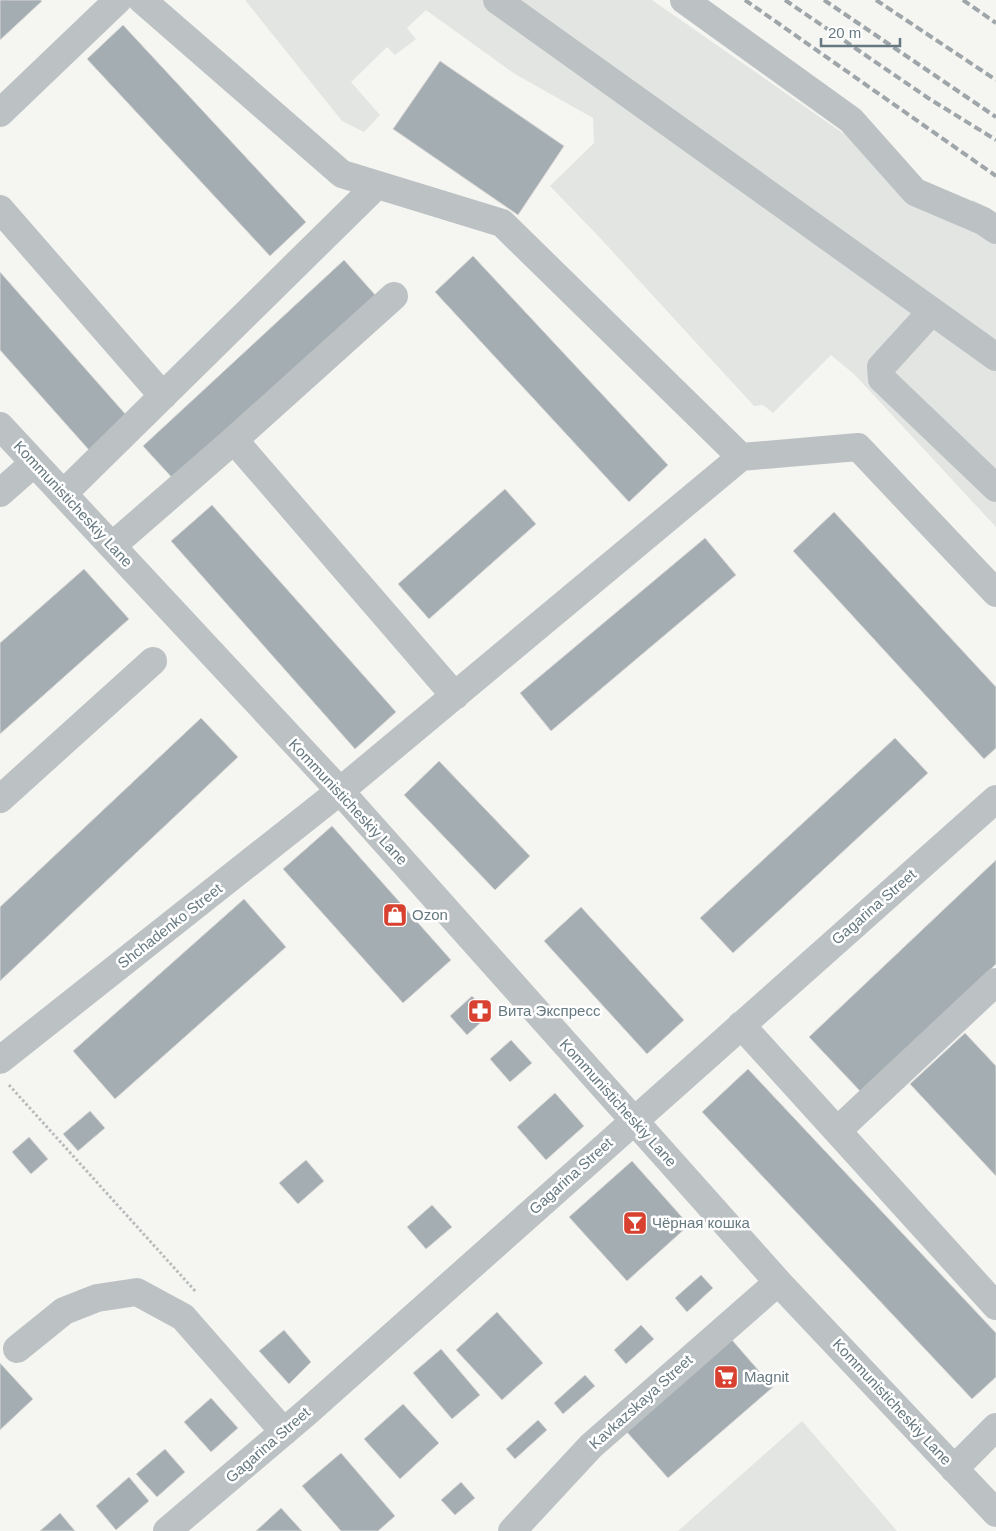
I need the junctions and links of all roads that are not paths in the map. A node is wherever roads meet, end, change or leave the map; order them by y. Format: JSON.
{"nodes":[{"id":1,"x":118,"y":0,"type":"edge"},
{"id":2,"x":142,"y":0,"type":"edge"},
{"id":3,"x":497,"y":0,"type":"edge"},
{"id":4,"x":684,"y":0,"type":"edge"},
{"id":5,"x":0,"y":113,"type":"edge"},
{"id":6,"x":377,"y":184,"type":"junction"},
{"id":7,"x":0,"y":209,"type":"edge"},
{"id":8,"x":996,"y":230,"type":"edge"},
{"id":9,"x":394,"y":296,"type":"dead end"},
{"id":10,"x":932,"y":311,"type":"junction"},
{"id":11,"x":996,"y":357,"type":"edge"},
{"id":12,"x":163,"y":396,"type":"junction"},
{"id":13,"x":0,"y":426,"type":"edge"},
{"id":14,"x":234,"y":440,"type":"junction"},
{"id":15,"x":741,"y":457,"type":"junction"},
{"id":16,"x":34,"y":463,"type":"junction"},
{"id":17,"x":996,"y":488,"type":"edge"},
{"id":18,"x":0,"y":493,"type":"edge"},
{"id":19,"x":64,"y":494,"type":"junction"},
{"id":20,"x":112,"y":546,"type":"junction"},
{"id":21,"x":996,"y":593,"type":"edge"},
{"id":22,"x":153,"y":662,"type":"dead end"},
{"id":23,"x":455,"y":696,"type":"junction"},
{"id":24,"x":340,"y":791,"type":"junction"},
{"id":25,"x":0,"y":799,"type":"edge"},
{"id":26,"x":996,"y":799,"type":"edge"},
{"id":27,"x":996,"y":982,"type":"edge"},
{"id":28,"x":741,"y":1025,"type":"junction"},
{"id":29,"x":3,"y":1071,"type":"edge"},
{"id":30,"x":634,"y":1121,"type":"junction"},
{"id":31,"x":837,"y":1131,"type":"junction"},
{"id":32,"x":778,"y":1282,"type":"junction"},
{"id":33,"x":996,"y":1306,"type":"edge"},
{"id":34,"x":17,"y":1348,"type":"dead end"},
{"id":35,"x":996,"y":1427,"type":"edge"},
{"id":36,"x":284,"y":1432,"type":"junction"},
{"id":37,"x":954,"y":1469,"type":"junction"},
{"id":38,"x":996,"y":1513,"type":"edge"},
{"id":39,"x":167,"y":1531,"type":"edge"},
{"id":40,"x":512,"y":1531,"type":"edge"}],
"edges":[{"from":1,"to":5,"type":"street"},
{"from":2,"to":6,"type":"street"},
{"from":3,"to":10,"type":"street"},
{"from":4,"to":8,"type":"street"},
{"from":6,"to":12,"type":"street"},
{"from":6,"to":15,"type":"street"},
{"from":7,"to":12,"type":"street"},
{"from":9,"to":14,"type":"street"},
{"from":10,"to":11,"type":"street"},
{"from":10,"to":17,"type":"street"},
{"from":12,"to":19,"type":"street"},
{"from":13,"to":16,"type":"street","name":"Kommunisticheskiy Lane"},
{"from":14,"to":20,"type":"street"},
{"from":14,"to":23,"type":"street"},
{"from":15,"to":21,"type":"street"},
{"from":15,"to":23,"type":"street","name":"Shchadenko Street"},
{"from":16,"to":18,"type":"street"},
{"from":16,"to":19,"type":"street","name":"Kommunisticheskiy Lane"},
{"from":19,"to":20,"type":"street","name":"Kommunisticheskiy Lane"},
{"from":20,"to":24,"type":"street","name":"Kommunisticheskiy Lane"},
{"from":22,"to":25,"type":"street"},
{"from":23,"to":24,"type":"street","name":"Shchadenko Street"},
{"from":24,"to":29,"type":"street","name":"Shchadenko Street"},
{"from":24,"to":30,"type":"street","name":"Kommunisticheskiy Lane"},
{"from":26,"to":28,"type":"street","name":"Gagarina Street"},
{"from":27,"to":31,"type":"street"},
{"from":28,"to":30,"type":"street","name":"Gagarina Street"},
{"from":28,"to":31,"type":"street"},
{"from":30,"to":32,"type":"street","name":"Kommunisticheskiy Lane"},
{"from":30,"to":36,"type":"street","name":"Gagarina Street"},
{"from":31,"to":33,"type":"street"},
{"from":32,"to":37,"type":"street","name":"Kommunisticheskiy Lane"},
{"from":32,"to":40,"type":"street","name":"Kavkazskaya Street"},
{"from":34,"to":36,"type":"street"},
{"from":35,"to":37,"type":"street"},
{"from":36,"to":39,"type":"street","name":"Gagarina Street"},
{"from":37,"to":38,"type":"street","name":"Kommunisticheskiy Lane"}]}
